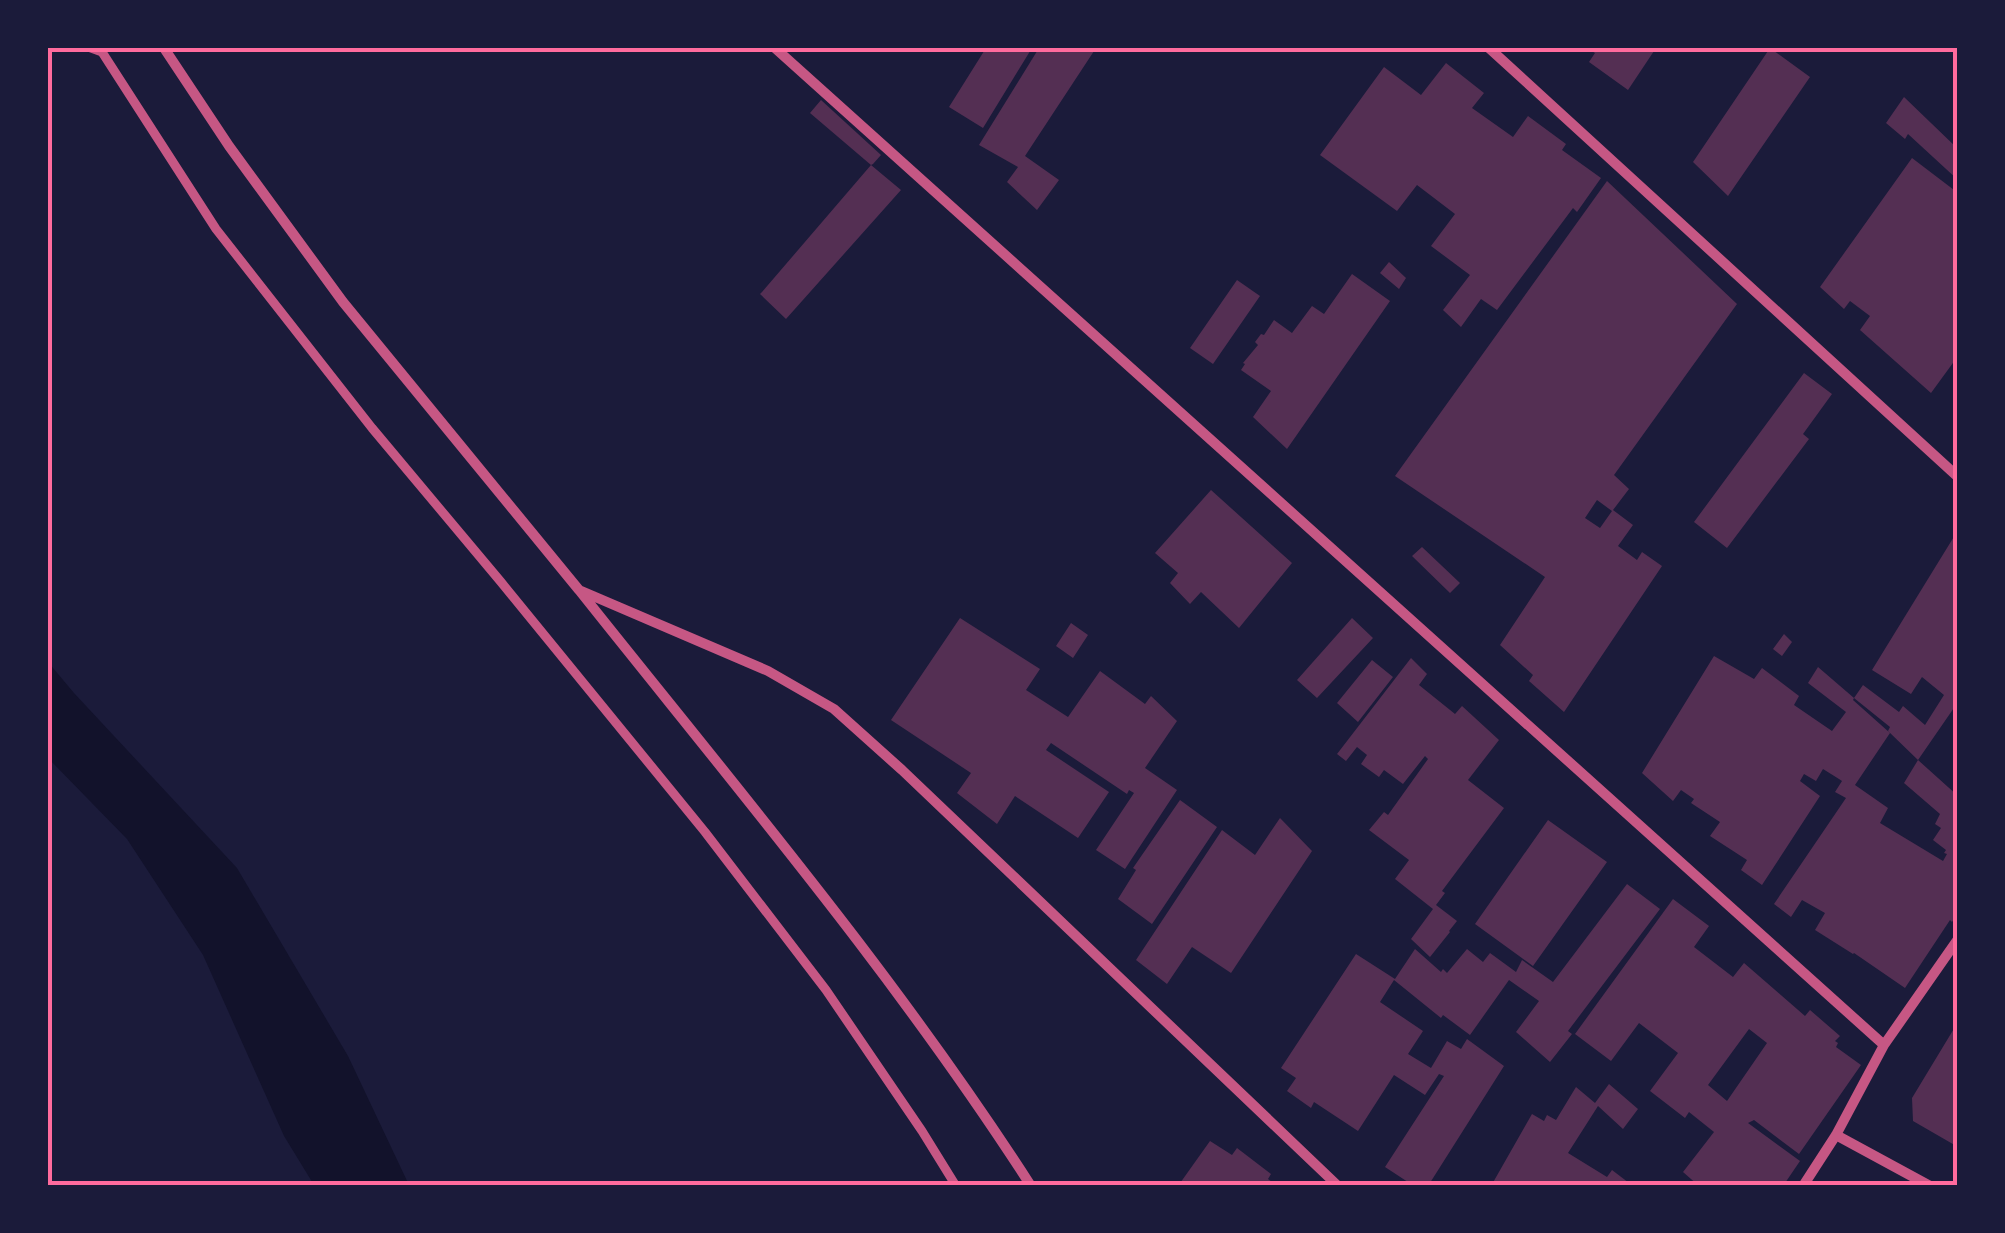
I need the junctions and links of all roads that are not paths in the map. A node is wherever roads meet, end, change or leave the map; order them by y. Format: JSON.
{"nodes":[{"id":1,"x":91,"y":48,"type":"edge"},
{"id":2,"x":164,"y":48,"type":"edge"},
{"id":3,"x":775,"y":48,"type":"edge"},
{"id":4,"x":1489,"y":48,"type":"edge"},
{"id":5,"x":1958,"y":476,"type":"edge"},
{"id":6,"x":578,"y":590,"type":"junction"},
{"id":7,"x":1958,"y":940,"type":"edge"},
{"id":8,"x":1884,"y":1045,"type":"junction"},
{"id":9,"x":1836,"y":1135,"type":"junction"},
{"id":10,"x":956,"y":1186,"type":"edge"},
{"id":11,"x":1031,"y":1186,"type":"edge"},
{"id":12,"x":1338,"y":1186,"type":"edge"},
{"id":13,"x":1803,"y":1186,"type":"edge"},
{"id":14,"x":1930,"y":1186,"type":"edge"}],
"edges":[{"from":1,"to":10,"type":"street"},
{"from":2,"to":6,"type":"street"},
{"from":3,"to":8,"type":"street"},
{"from":4,"to":5,"type":"street"},
{"from":6,"to":11,"type":"street"},
{"from":6,"to":12,"type":"street"},
{"from":7,"to":8,"type":"street"},
{"from":8,"to":9,"type":"street"},
{"from":9,"to":13,"type":"street"},
{"from":9,"to":14,"type":"street"}]}
